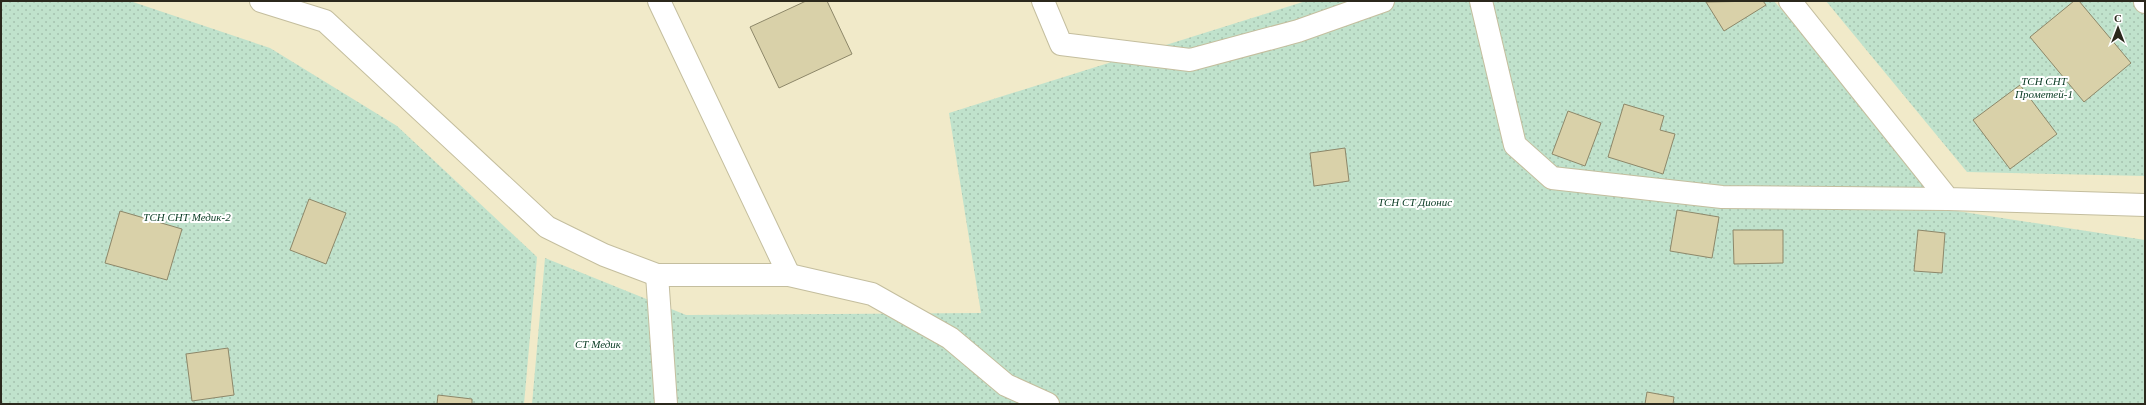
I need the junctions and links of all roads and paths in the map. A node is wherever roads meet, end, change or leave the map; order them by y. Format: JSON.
{"nodes":[{"id":1,"x":261,"y":1,"type":"edge"},
{"id":2,"x":314,"y":1,"type":"edge"},
{"id":3,"x":659,"y":1,"type":"edge"},
{"id":4,"x":1043,"y":1,"type":"edge"},
{"id":5,"x":1383,"y":1,"type":"edge"},
{"id":6,"x":1481,"y":1,"type":"edge"},
{"id":7,"x":1790,"y":1,"type":"edge"},
{"id":8,"x":325,"y":22,"type":"junction"},
{"id":9,"x":1948,"y":200,"type":"junction"},
{"id":10,"x":2145,"y":206,"type":"edge"},
{"id":11,"x":657,"y":275,"type":"junction"},
{"id":12,"x":789,"y":275,"type":"junction"},
{"id":13,"x":666,"y":404,"type":"edge"},
{"id":14,"x":1048,"y":404,"type":"edge"}],
"edges":[{"from":1,"to":8,"type":"street"},
{"from":2,"to":8,"type":"street"},
{"from":3,"to":12,"type":"street"},
{"from":4,"to":5,"type":"street"},
{"from":6,"to":9,"type":"street"},
{"from":7,"to":9,"type":"street"},
{"from":8,"to":11,"type":"street"},
{"from":9,"to":10,"type":"street"},
{"from":11,"to":12,"type":"street"},
{"from":11,"to":13,"type":"street"},
{"from":12,"to":14,"type":"street"}]}
